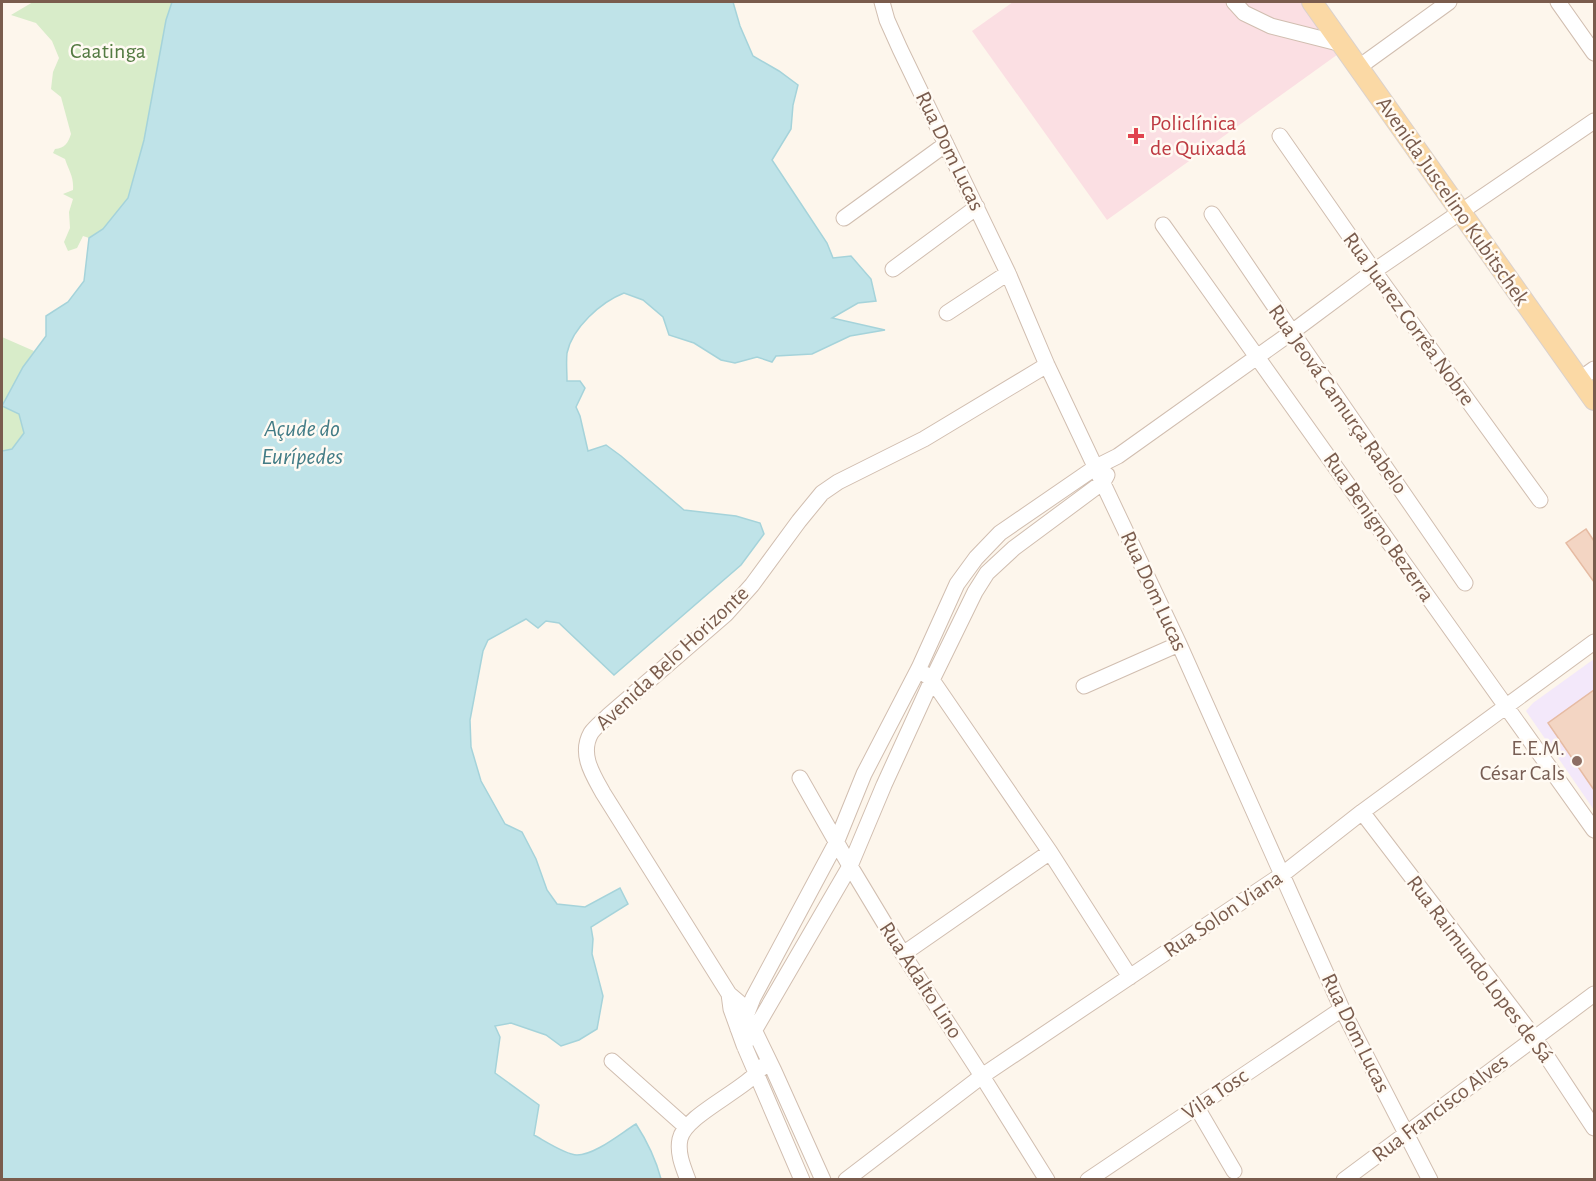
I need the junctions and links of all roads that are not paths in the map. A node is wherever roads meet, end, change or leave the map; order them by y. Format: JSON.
{"nodes":[{"id":1,"x":882,"y":2,"type":"edge"},
{"id":2,"x":1234,"y":2,"type":"edge"},
{"id":3,"x":1312,"y":2,"type":"edge"},
{"id":4,"x":1449,"y":2,"type":"edge"},
{"id":5,"x":1558,"y":2,"type":"edge"},
{"id":6,"x":1342,"y":44,"type":"junction"},
{"id":7,"x":1594,"y":53,"type":"edge"},
{"id":8,"x":1359,"y":68,"type":"junction"},
{"id":9,"x":1594,"y":122,"type":"edge"},
{"id":10,"x":1280,"y":136,"type":"dead end"},
{"id":11,"x":946,"y":144,"type":"junction"},
{"id":12,"x":977,"y":207,"type":"junction"},
{"id":13,"x":1461,"y":212,"type":"junction"},
{"id":14,"x":1212,"y":214,"type":"dead end"},
{"id":15,"x":844,"y":218,"type":"dead end"},
{"id":16,"x":1163,"y":225,"type":"dead end"},
{"id":17,"x":893,"y":269,"type":"dead end"},
{"id":18,"x":1374,"y":271,"type":"junction"},
{"id":19,"x":1008,"y":273,"type":"junction"},
{"id":20,"x":947,"y":313,"type":"dead end"},
{"id":21,"x":1292,"y":332,"type":"junction"},
{"id":22,"x":1257,"y":356,"type":"junction"},
{"id":23,"x":1047,"y":365,"type":"junction"},
{"id":24,"x":1587,"y":374,"type":"edge"},
{"id":25,"x":1594,"y":400,"type":"edge"},
{"id":26,"x":1118,"y":456,"type":"junction"},
{"id":27,"x":1096,"y":467,"type":"junction"},
{"id":28,"x":1103,"y":482,"type":"junction"},
{"id":29,"x":1540,"y":500,"type":"dead end"},
{"id":30,"x":976,"y":558,"type":"junction"},
{"id":31,"x":987,"y":573,"type":"junction"},
{"id":32,"x":1465,"y":583,"type":"dead end"},
{"id":33,"x":1594,"y":642,"type":"edge"},
{"id":34,"x":1179,"y":644,"type":"junction"},
{"id":35,"x":919,"y":668,"type":"junction"},
{"id":36,"x":932,"y":680,"type":"junction"},
{"id":37,"x":1084,"y":686,"type":"dead end"},
{"id":38,"x":1506,"y":706,"type":"junction"},
{"id":39,"x":864,"y":774,"type":"junction"},
{"id":40,"x":800,"y":778,"type":"dead end"},
{"id":41,"x":884,"y":786,"type":"junction"},
{"id":42,"x":1362,"y":812,"type":"junction"},
{"id":43,"x":1594,"y":830,"type":"edge"},
{"id":44,"x":836,"y":843,"type":"junction"},
{"id":45,"x":1050,"y":852,"type":"junction"},
{"id":46,"x":850,"y":866,"type":"junction"},
{"id":47,"x":1283,"y":874,"type":"junction"},
{"id":48,"x":903,"y":954,"type":"junction"},
{"id":49,"x":1130,"y":977,"type":"junction"},
{"id":50,"x":729,"y":994,"type":"junction"},
{"id":51,"x":1594,"y":994,"type":"edge"},
{"id":52,"x":1342,"y":1009,"type":"junction"},
{"id":53,"x":747,"y":1016,"type":"junction"},
{"id":54,"x":738,"y":1029,"type":"junction"},
{"id":55,"x":754,"y":1031,"type":"junction"},
{"id":56,"x":1534,"y":1038,"type":"junction"},
{"id":57,"x":744,"y":1045,"type":"junction"},
{"id":58,"x":768,"y":1059,"type":"junction"},
{"id":59,"x":612,"y":1061,"type":"dead end"},
{"id":60,"x":757,"y":1074,"type":"junction"},
{"id":61,"x":982,"y":1076,"type":"junction"},
{"id":62,"x":1196,"y":1106,"type":"junction"},
{"id":63,"x":686,"y":1127,"type":"junction"},
{"id":64,"x":1594,"y":1128,"type":"edge"},
{"id":65,"x":1406,"y":1133,"type":"junction"},
{"id":66,"x":1234,"y":1171,"type":"dead end"},
{"id":67,"x":688,"y":1179,"type":"edge"},
{"id":68,"x":802,"y":1179,"type":"edge"},
{"id":69,"x":823,"y":1179,"type":"edge"},
{"id":70,"x":846,"y":1179,"type":"edge"},
{"id":71,"x":1047,"y":1179,"type":"edge"},
{"id":72,"x":1088,"y":1179,"type":"edge"},
{"id":73,"x":1344,"y":1179,"type":"edge"},
{"id":74,"x":1430,"y":1179,"type":"edge"}],
"edges":[{"from":1,"to":11,"type":"street","name":"Rua Dom Lucas"},
{"from":2,"to":6,"type":"street"},
{"from":3,"to":6,"type":"main road","name":"Avenida Juscelino Kubitschek"},
{"from":4,"to":8,"type":"street"},
{"from":5,"to":7,"type":"street"},
{"from":6,"to":8,"type":"main road","name":"Avenida Juscelino Kubitschek"},
{"from":8,"to":13,"type":"main road","name":"Avenida Juscelino Kubitschek"},
{"from":9,"to":13,"type":"street"},
{"from":10,"to":18,"type":"street","name":"Rua Juarez Corrêa Nobre"},
{"from":11,"to":12,"type":"street","name":"Rua Dom Lucas"},
{"from":11,"to":15,"type":"street"},
{"from":12,"to":17,"type":"street"},
{"from":12,"to":19,"type":"street","name":"Rua Dom Lucas"},
{"from":13,"to":18,"type":"street"},
{"from":13,"to":24,"type":"main road","name":"Avenida Juscelino Kubitschek"},
{"from":14,"to":21,"type":"street","name":"Rua Jeová Camurça Rabelo"},
{"from":16,"to":22,"type":"street","name":"Rua Benigno Bezerra"},
{"from":18,"to":21,"type":"street"},
{"from":18,"to":29,"type":"street","name":"Rua Juarez Corrêa Nobre"},
{"from":19,"to":20,"type":"street"},
{"from":19,"to":23,"type":"street","name":"Rua Dom Lucas"},
{"from":21,"to":22,"type":"street"},
{"from":21,"to":32,"type":"street","name":"Rua Jeová Camurça Rabelo"},
{"from":22,"to":26,"type":"street"},
{"from":22,"to":38,"type":"street","name":"Rua Benigno Bezerra"},
{"from":23,"to":27,"type":"street","name":"Rua Dom Lucas"},
{"from":23,"to":50,"type":"street","name":"Avenida Belo Horizonte"},
{"from":24,"to":25,"type":"main road","name":"Avenida Juscelino Kubitschek"},
{"from":26,"to":27,"type":"street"},
{"from":26,"to":28,"type":"street"},
{"from":27,"to":28,"type":"street","name":"Rua Dom Lucas"},
{"from":27,"to":30,"type":"street"},
{"from":28,"to":31,"type":"street"},
{"from":28,"to":34,"type":"street","name":"Rua Dom Lucas"},
{"from":30,"to":31,"type":"street"},
{"from":30,"to":35,"type":"street"},
{"from":31,"to":36,"type":"street"},
{"from":33,"to":38,"type":"street","name":"Rua Solon Viana"},
{"from":34,"to":37,"type":"street"},
{"from":34,"to":47,"type":"street","name":"Rua Dom Lucas"},
{"from":35,"to":36,"type":"street"},
{"from":35,"to":39,"type":"street"},
{"from":36,"to":41,"type":"street"},
{"from":36,"to":45,"type":"street"},
{"from":38,"to":42,"type":"street","name":"Rua Solon Viana"},
{"from":38,"to":43,"type":"street","name":"Rua Benigno Bezerra"},
{"from":39,"to":41,"type":"street"},
{"from":39,"to":44,"type":"street"},
{"from":40,"to":44,"type":"street","name":"Rua Adalto Lino"},
{"from":41,"to":46,"type":"street"},
{"from":42,"to":47,"type":"street","name":"Rua Solon Viana"},
{"from":42,"to":56,"type":"street","name":"Rua Raimundo Lopes de Sá"},
{"from":44,"to":46,"type":"street","name":"Rua Adalto Lino"},
{"from":44,"to":53,"type":"street"},
{"from":45,"to":48,"type":"street"},
{"from":45,"to":49,"type":"street"},
{"from":46,"to":48,"type":"street","name":"Rua Adalto Lino"},
{"from":46,"to":55,"type":"street"},
{"from":47,"to":49,"type":"street","name":"Rua Solon Viana"},
{"from":47,"to":52,"type":"street","name":"Rua Dom Lucas"},
{"from":48,"to":61,"type":"street","name":"Rua Adalto Lino"},
{"from":49,"to":61,"type":"street","name":"Rua Solon Viana"},
{"from":50,"to":53,"type":"street"},
{"from":50,"to":54,"type":"street"},
{"from":51,"to":56,"type":"street","name":"Rua Francisco Alves"},
{"from":52,"to":62,"type":"street","name":"Vila Tosc"},
{"from":52,"to":65,"type":"street","name":"Rua Dom Lucas"},
{"from":53,"to":54,"type":"street"},
{"from":53,"to":55,"type":"street"},
{"from":54,"to":57,"type":"street"},
{"from":55,"to":57,"type":"street"},
{"from":55,"to":58,"type":"street"},
{"from":56,"to":64,"type":"street","name":"Rua Raimundo Lopes de Sá"},
{"from":56,"to":65,"type":"street","name":"Rua Francisco Alves"},
{"from":57,"to":60,"type":"street"},
{"from":58,"to":60,"type":"street"},
{"from":58,"to":69,"type":"street"},
{"from":59,"to":63,"type":"street"},
{"from":60,"to":63,"type":"street"},
{"from":60,"to":68,"type":"street"},
{"from":61,"to":70,"type":"street","name":"Rua Solon Viana"},
{"from":61,"to":71,"type":"street","name":"Rua Adalto Lino"},
{"from":62,"to":66,"type":"street"},
{"from":62,"to":72,"type":"street","name":"Vila Tosc"},
{"from":63,"to":67,"type":"street"},
{"from":65,"to":73,"type":"street","name":"Rua Francisco Alves"},
{"from":65,"to":74,"type":"street","name":"Rua Dom Lucas"}]}
